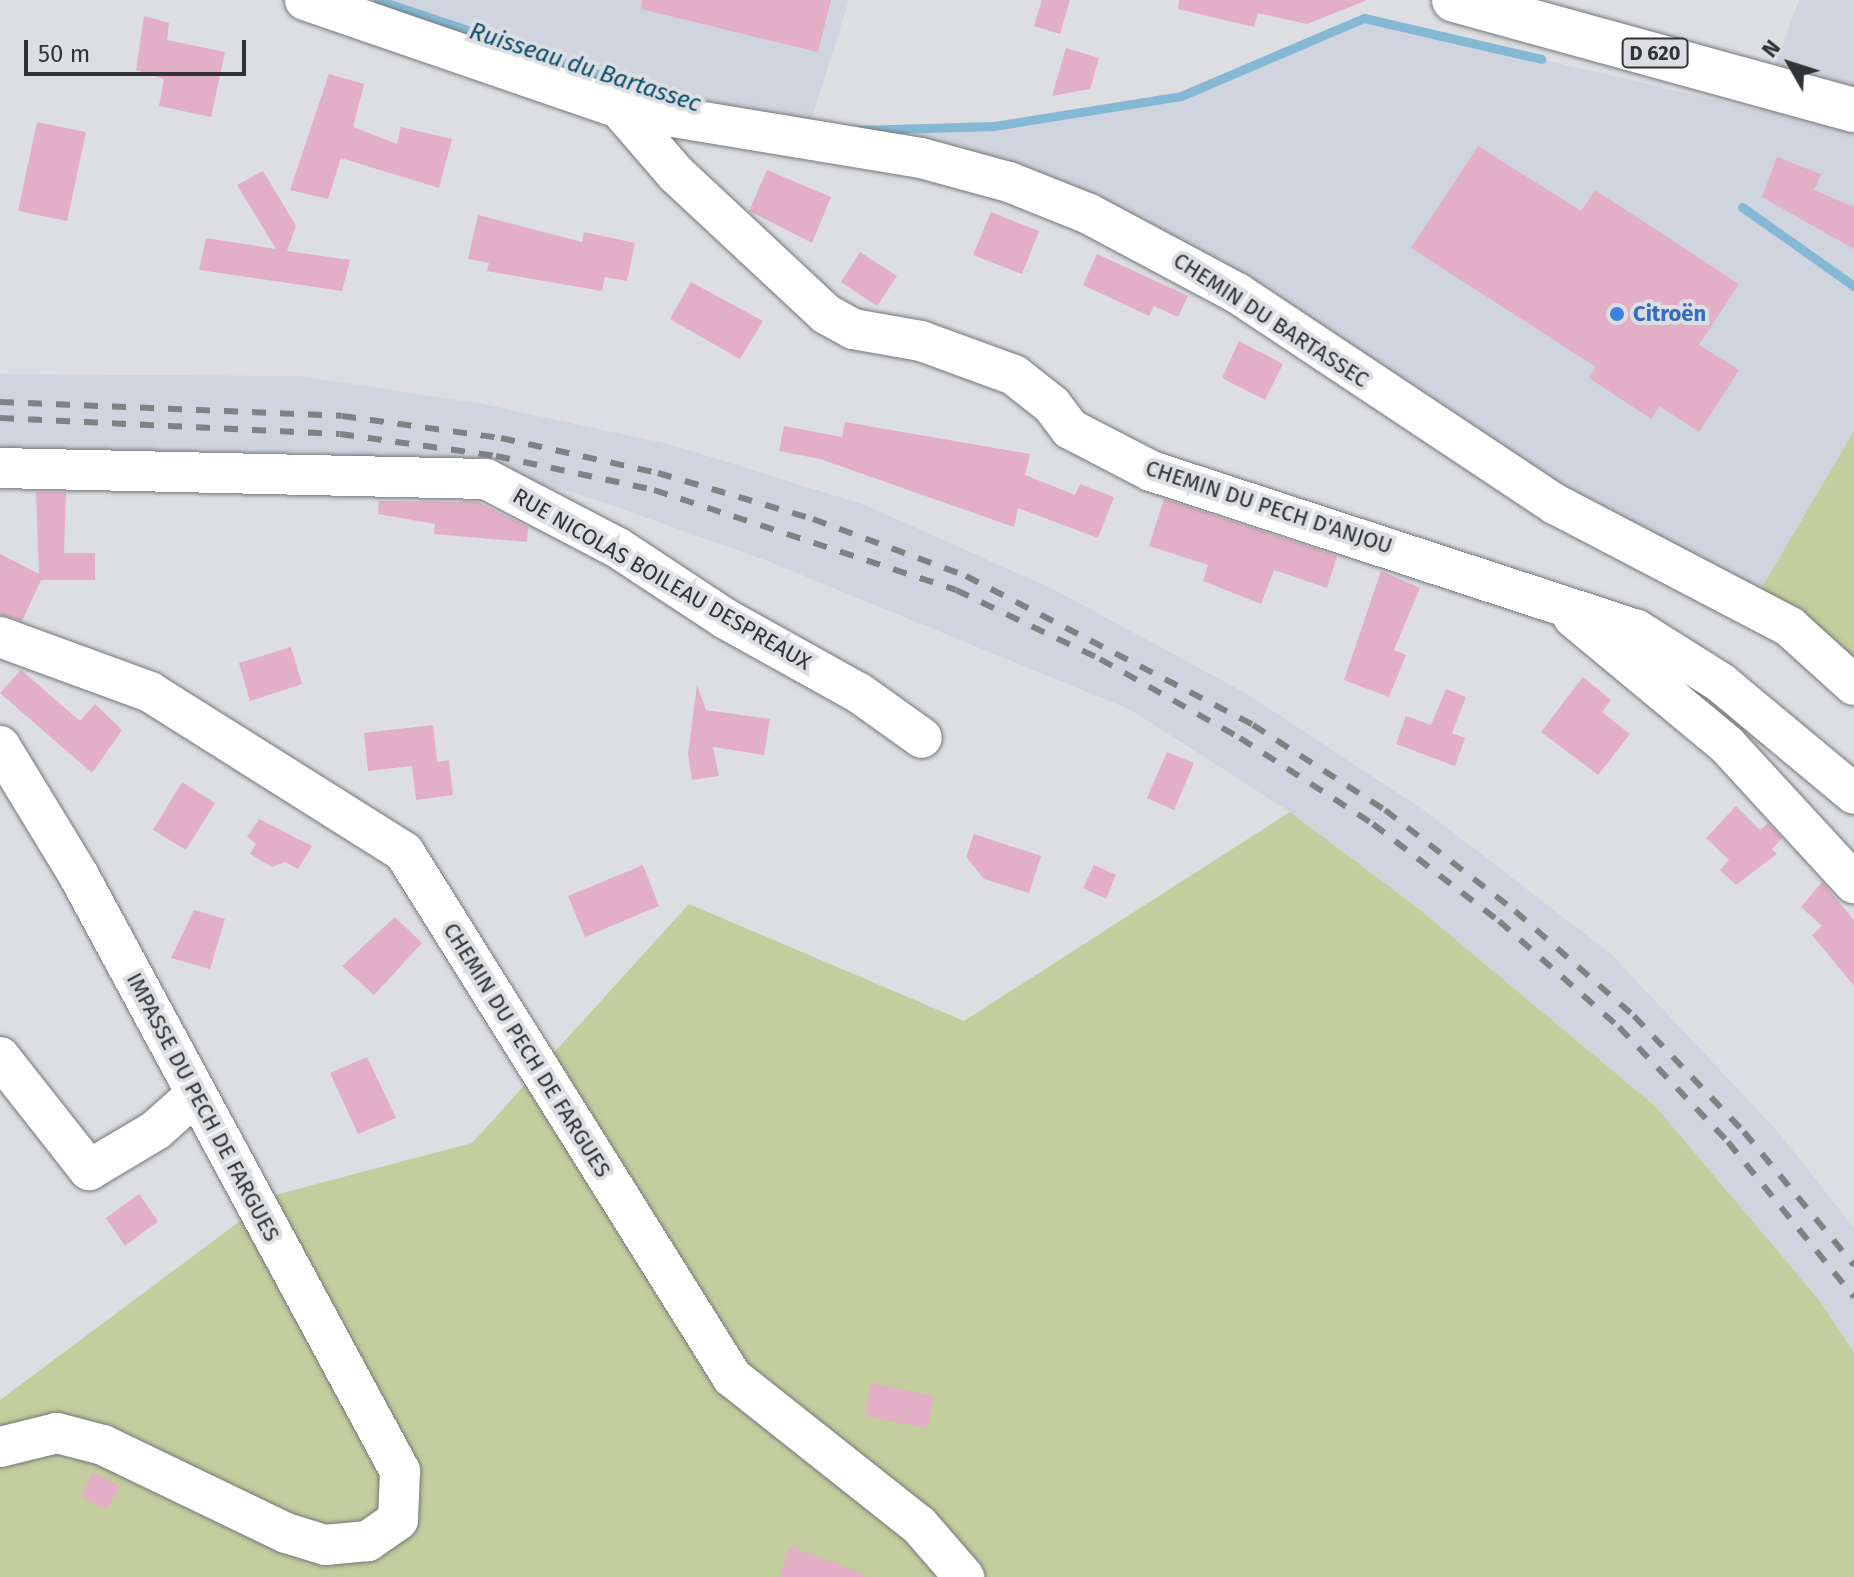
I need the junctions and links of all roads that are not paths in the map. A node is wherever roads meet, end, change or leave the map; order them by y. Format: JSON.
{"nodes":[{"id":1,"x":305,"y":0,"type":"edge"},
{"id":2,"x":1454,"y":0,"type":"edge"},
{"id":3,"x":619,"y":108,"type":"junction"},
{"id":4,"x":1854,"y":110,"type":"edge"},
{"id":5,"x":0,"y":468,"type":"edge"},
{"id":6,"x":1557,"y":604,"type":"junction"},
{"id":7,"x":0,"y":637,"type":"edge"},
{"id":8,"x":1854,"y":685,"type":"edge"},
{"id":9,"x":922,"y":738,"type":"dead end"},
{"id":10,"x":0,"y":746,"type":"edge"},
{"id":11,"x":1854,"y":794,"type":"edge"},
{"id":12,"x":1854,"y":883,"type":"edge"},
{"id":13,"x":0,"y":1057,"type":"edge"},
{"id":14,"x":195,"y":1095,"type":"junction"},
{"id":15,"x":6,"y":1463,"type":"edge"},
{"id":16,"x":964,"y":1577,"type":"edge"}],
"edges":[{"from":1,"to":3,"type":"street","name":"CHEMIN DU BARTASSEC"},
{"from":2,"to":4,"type":"main road","number":"D 620"},
{"from":3,"to":6,"type":"street","name":"CHEMIN DU PECH D'ANJOU"},
{"from":3,"to":8,"type":"street","name":"CHEMIN DU BARTASSEC"},
{"from":5,"to":9,"type":"street","name":"RUE NICOLAS BOILEAU DESPREAUX"},
{"from":6,"to":11,"type":"street","name":"CHEMIN DU PECH D'ANJOU"},
{"from":6,"to":12,"type":"street","name":"CHEMIN DU PECH D'ANJOU"},
{"from":7,"to":16,"type":"street","name":"CHEMIN DU PECH DE FARGUES"},
{"from":10,"to":14,"type":"street","name":"IMPASSE DU PECH DE FARGUES"},
{"from":13,"to":14,"type":"street"},
{"from":14,"to":15,"type":"street","name":"IMPASSE DU PECH DE FARGUES"}]}
